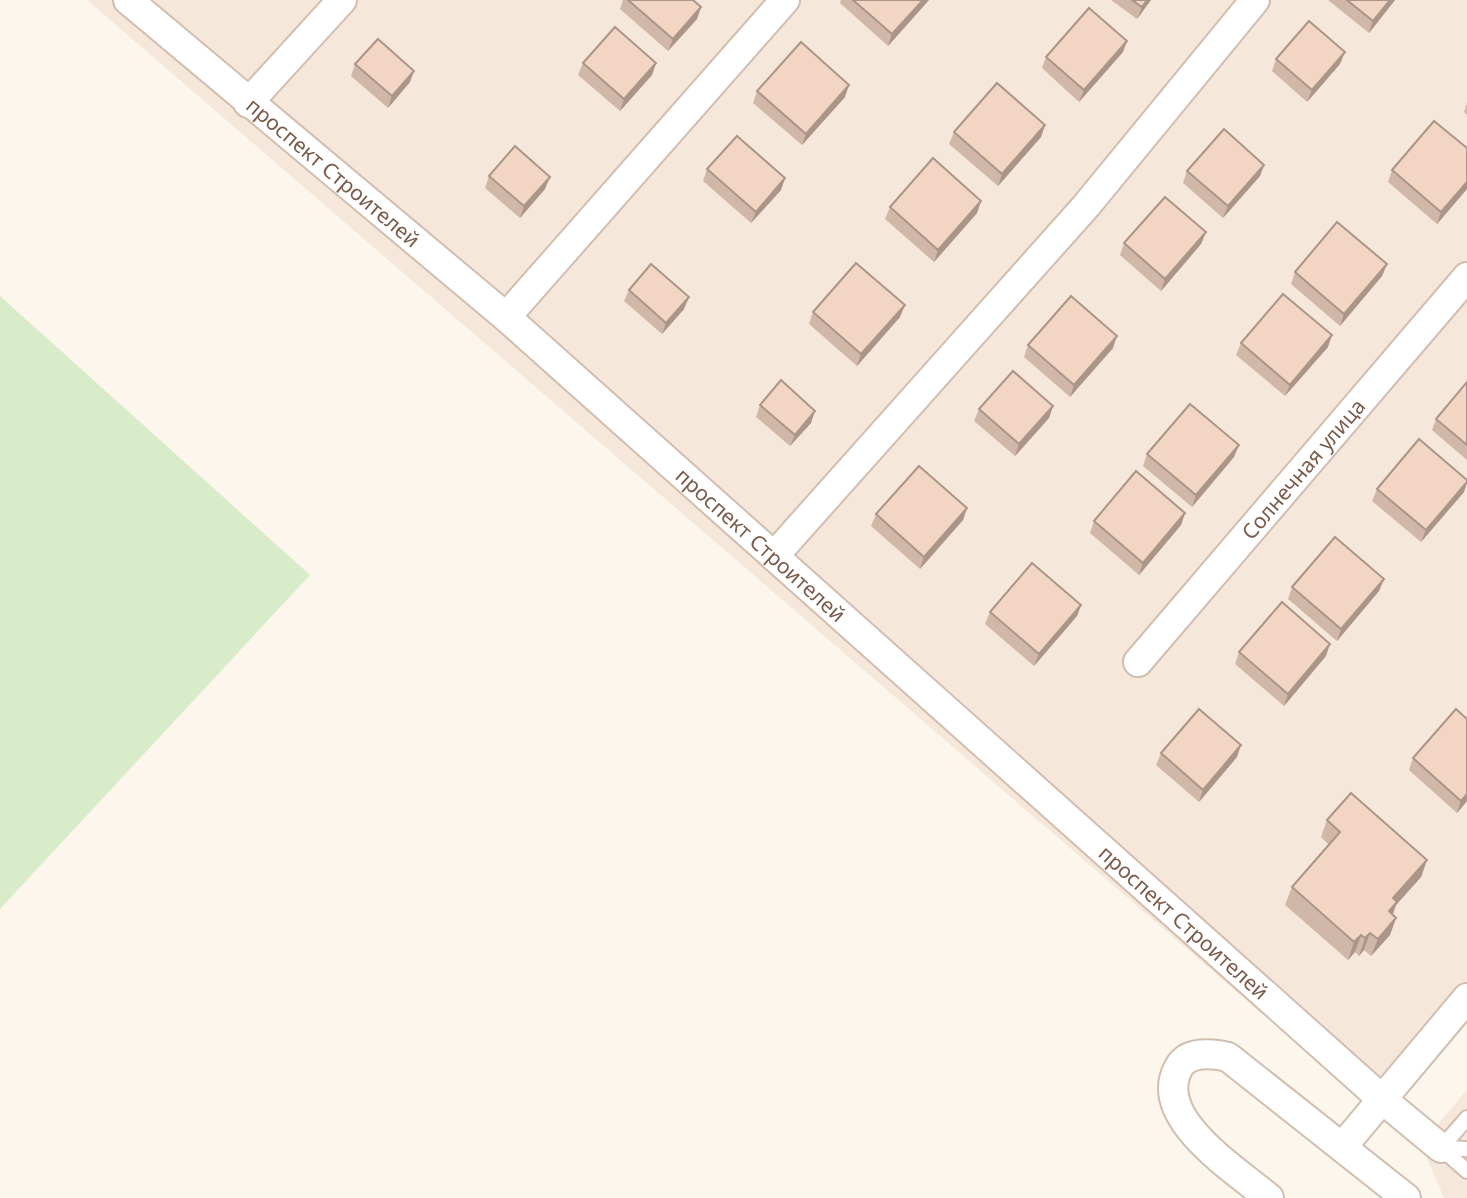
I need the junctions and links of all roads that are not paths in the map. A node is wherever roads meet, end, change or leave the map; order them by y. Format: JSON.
{"nodes":[{"id":1,"x":128,"y":0,"type":"edge"},
{"id":2,"x":342,"y":0,"type":"edge"},
{"id":3,"x":785,"y":0,"type":"edge"},
{"id":4,"x":1255,"y":0,"type":"edge"},
{"id":5,"x":248,"y":103,"type":"junction"},
{"id":6,"x":1467,"y":277,"type":"edge"},
{"id":7,"x":506,"y":317,"type":"junction"},
{"id":8,"x":774,"y":556,"type":"junction"},
{"id":9,"x":1138,"y":662,"type":"dead end"},
{"id":10,"x":1467,"y":998,"type":"edge"},
{"id":11,"x":1383,"y":1100,"type":"junction"},
{"id":12,"x":1467,"y":1118,"type":"edge"},
{"id":13,"x":1343,"y":1146,"type":"junction"},
{"id":14,"x":1454,"y":1149,"type":"edge"},
{"id":15,"x":1467,"y":1171,"type":"edge"},
{"id":16,"x":1269,"y":1198,"type":"edge"},
{"id":17,"x":1406,"y":1198,"type":"edge"}],
"edges":[{"from":1,"to":5,"type":"street","name":"проспект Строителей"},
{"from":2,"to":5,"type":"street"},
{"from":3,"to":7,"type":"street"},
{"from":4,"to":8,"type":"street"},
{"from":5,"to":7,"type":"street","name":"проспект Строителей"},
{"from":6,"to":9,"type":"street","name":"Солнечная улица"},
{"from":7,"to":8,"type":"street","name":"проспект Строителей"},
{"from":8,"to":11,"type":"street","name":"проспект Строителей"},
{"from":10,"to":11,"type":"street"},
{"from":11,"to":13,"type":"street"},
{"from":11,"to":14,"type":"street","name":"проспект Строителей"},
{"from":12,"to":14,"type":"lane"},
{"from":13,"to":16,"type":"street"},
{"from":13,"to":17,"type":"street"},
{"from":14,"to":15,"type":"lane"}]}
